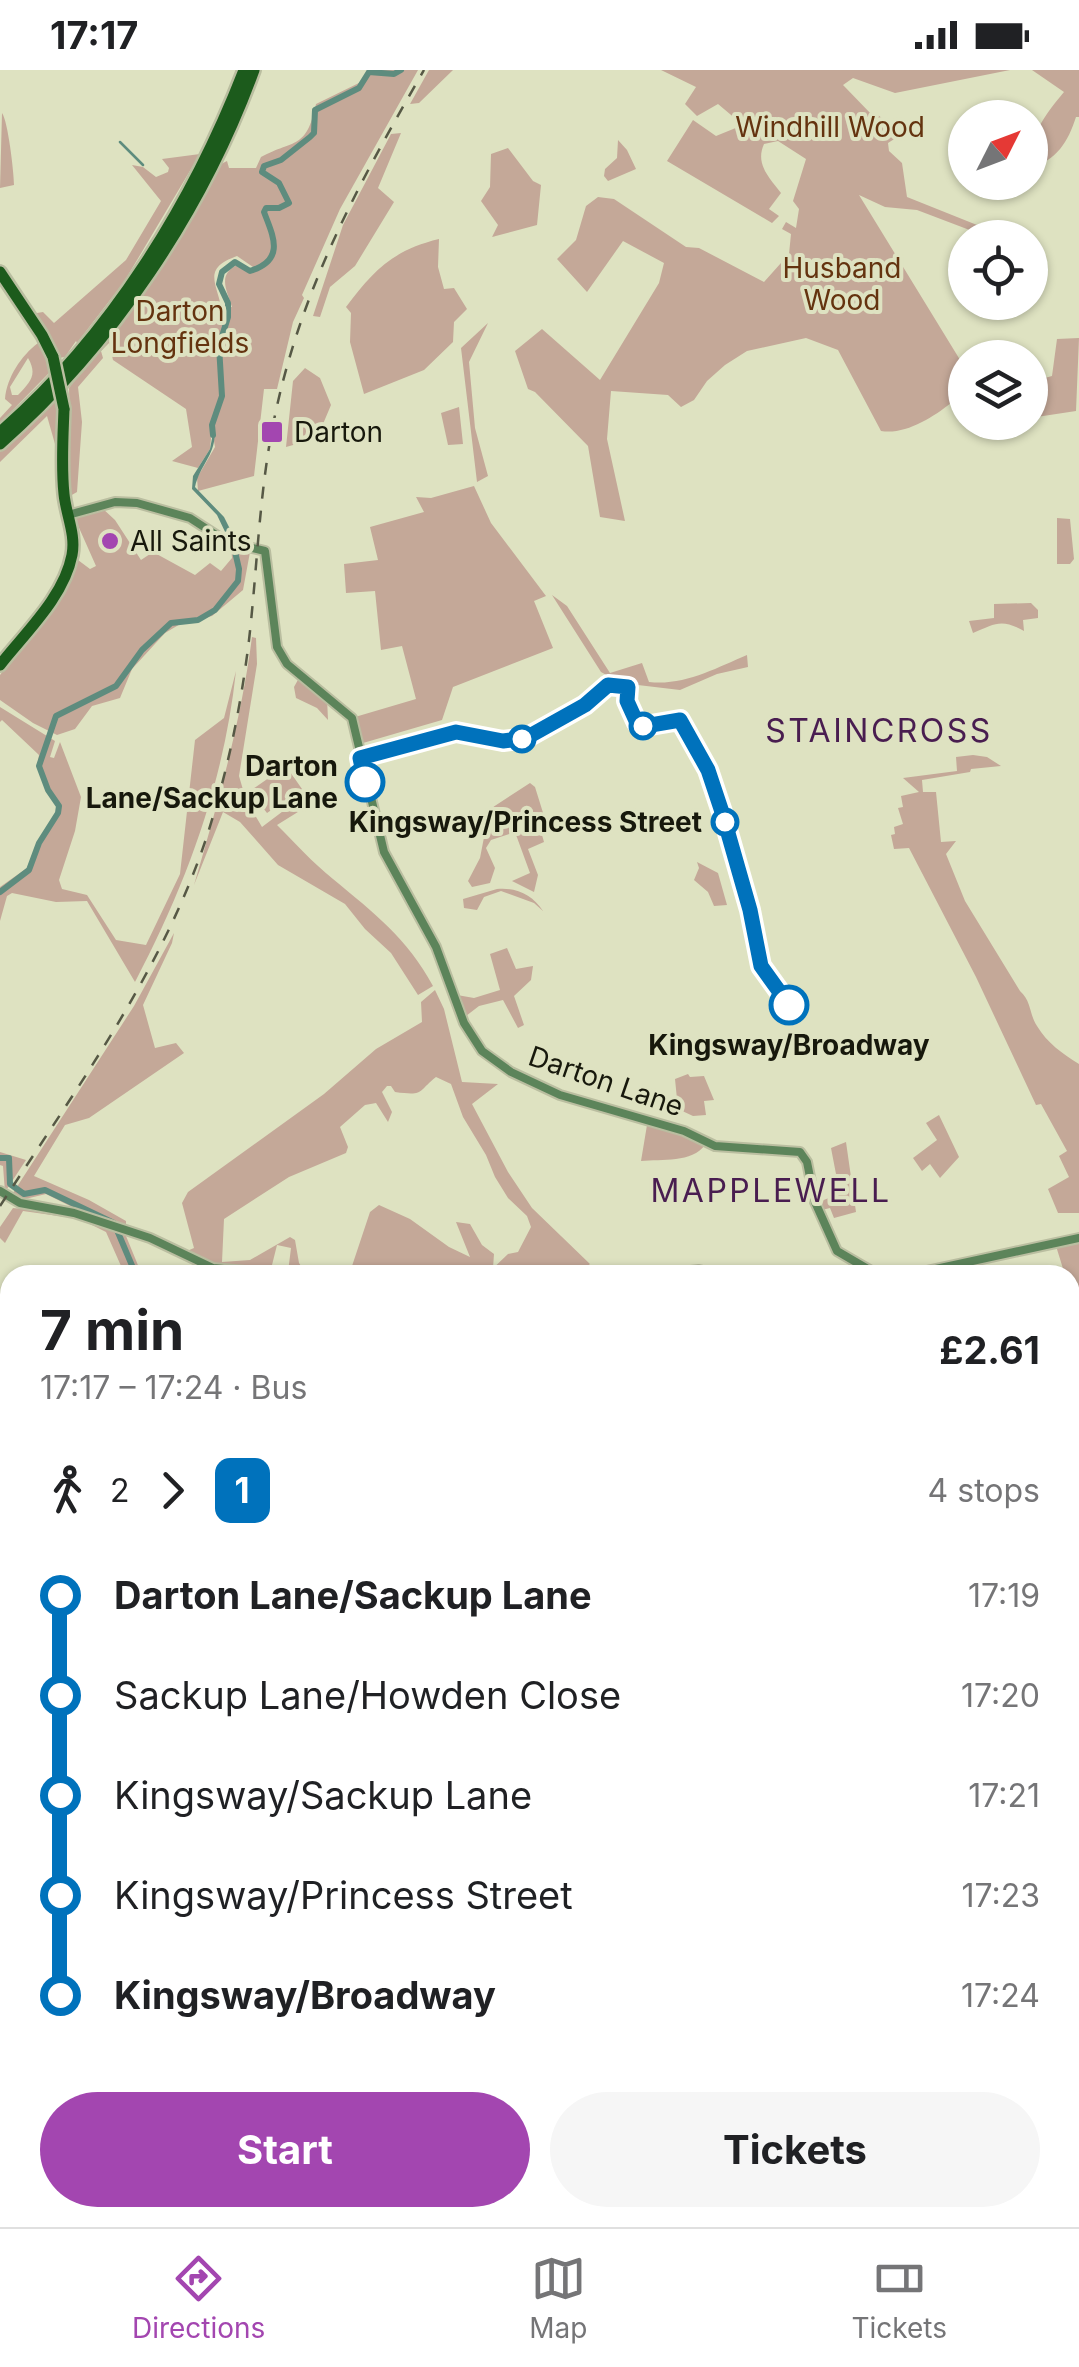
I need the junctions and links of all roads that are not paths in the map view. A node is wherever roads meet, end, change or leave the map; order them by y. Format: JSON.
{"nodes":[{"id":1,"x":244,"y":70,"type":"edge"},
{"id":2,"x":254,"y":70,"type":"edge"},
{"id":3,"x":0,"y":272,"type":"edge"},
{"id":4,"x":0,"y":432,"type":"edge"},
{"id":5,"x":0,"y":444,"type":"edge"},
{"id":6,"x":68,"y":514,"type":"junction"},
{"id":7,"x":0,"y":665,"type":"edge"},
{"id":8,"x":0,"y":1191,"type":"edge"},
{"id":9,"x":1079,"y":1238,"type":"edge"},
{"id":10,"x":204,"y":1265,"type":"edge"},
{"id":11,"x":860,"y":1265,"type":"edge"},
{"id":12,"x":954,"y":1265,"type":"edge"}],
"edges":[{"from":1,"to":4,"type":"highway"},
{"from":2,"to":5,"type":"highway"},
{"from":3,"to":6,"type":"highway","bridge":true},
{"from":6,"to":7,"type":"highway"},
{"from":6,"to":11,"type":"main road","name":"Darton Lane"},
{"from":8,"to":10,"type":"main road"},
{"from":9,"to":12,"type":"main road"}]}
